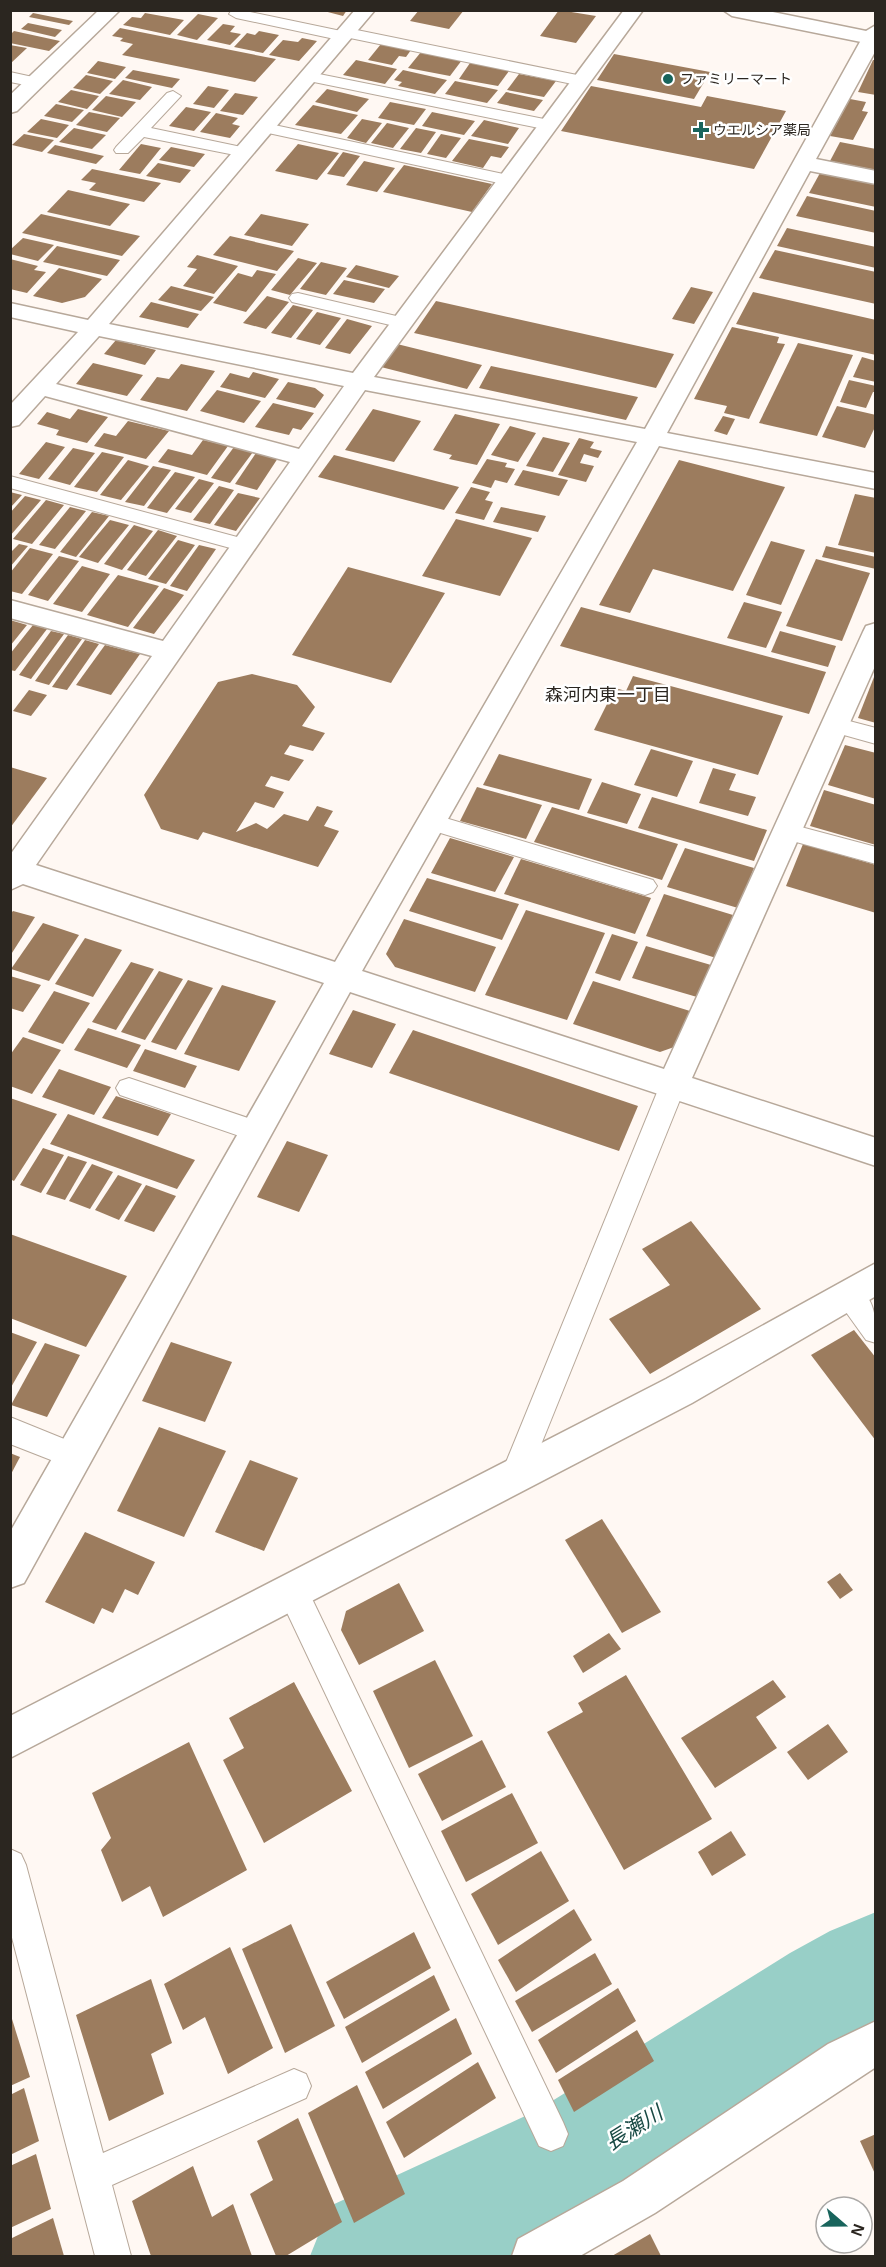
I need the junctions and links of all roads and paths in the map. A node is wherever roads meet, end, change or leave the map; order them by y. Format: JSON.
{"nodes":[{"id":1,"x":111,"y":10,"type":"edge"},
{"id":2,"x":366,"y":10,"type":"edge"},
{"id":3,"x":634,"y":10,"type":"edge"},
{"id":4,"x":732,"y":10,"type":"edge"},
{"id":5,"x":236,"y":14,"type":"dead end"},
{"id":6,"x":346,"y":34,"type":"junction"},
{"id":7,"x":874,"y":36,"type":"edge"},
{"id":8,"x":10,"y":77,"type":"edge"},
{"id":9,"x":309,"y":77,"type":"junction"},
{"id":10,"x":582,"y":81,"type":"junction"},
{"id":11,"x":36,"y":82,"type":"junction"},
{"id":12,"x":173,"y":96,"type":"dead end"},
{"id":13,"x":10,"y":106,"type":"edge"},
{"id":14,"x":549,"y":124,"type":"junction"},
{"id":15,"x":265,"y":128,"type":"junction"},
{"id":16,"x":141,"y":131,"type":"junction"},
{"id":17,"x":122,"y":150,"type":"dead end"},
{"id":18,"x":245,"y":152,"type":"junction"},
{"id":19,"x":803,"y":163,"type":"junction"},
{"id":20,"x":876,"y":178,"type":"edge"},
{"id":21,"x":508,"y":180,"type":"junction"},
{"id":22,"x":298,"y":298,"type":"dead end"},
{"id":23,"x":10,"y":310,"type":"edge"},
{"id":24,"x":403,"y":323,"type":"junction"},
{"id":25,"x":94,"y":328,"type":"junction"},
{"id":26,"x":358,"y":383,"type":"junction"},
{"id":27,"x":40,"y":387,"type":"junction"},
{"id":28,"x":10,"y":420,"type":"edge"},
{"id":29,"x":653,"y":436,"type":"junction"},
{"id":30,"x":306,"y":458,"type":"junction"},
{"id":31,"x":876,"y":481,"type":"edge"},
{"id":32,"x":10,"y":482,"type":"edge"},
{"id":33,"x":245,"y":546,"type":"junction"},
{"id":34,"x":10,"y":609,"type":"edge"},
{"id":35,"x":876,"y":632,"type":"edge"},
{"id":36,"x":170,"y":652,"type":"junction"},
{"id":37,"x":834,"y":725,"type":"junction"},
{"id":38,"x":876,"y":736,"type":"edge"},
{"id":39,"x":432,"y":822,"type":"junction"},
{"id":40,"x":786,"y":831,"type":"junction"},
{"id":41,"x":876,"y":856,"type":"edge"},
{"id":42,"x":13,"y":872,"type":"edge"},
{"id":43,"x":645,"y":886,"type":"dead end"},
{"id":44,"x":343,"y":977,"type":"junction"},
{"id":45,"x":673,"y":1085,"type":"junction"},
{"id":46,"x":129,"y":1088,"type":"dead end"},
{"id":47,"x":257,"y":1131,"type":"junction"},
{"id":48,"x":876,"y":1152,"type":"edge"},
{"id":49,"x":862,"y":1286,"type":"edge"},
{"id":50,"x":876,"y":1331,"type":"edge"},
{"id":51,"x":10,"y":1430,"type":"edge"},
{"id":52,"x":74,"y":1455,"type":"junction"},
{"id":53,"x":514,"y":1477,"type":"junction"},
{"id":54,"x":10,"y":1570,"type":"edge"},
{"id":55,"x":293,"y":1592,"type":"junction"},
{"id":56,"x":10,"y":1738,"type":"edge"},
{"id":57,"x":10,"y":1865,"type":"edge"},
{"id":58,"x":876,"y":2043,"type":"edge"},
{"id":59,"x":294,"y":2086,"type":"dead end"},
{"id":60,"x":551,"y":2134,"type":"dead end"},
{"id":61,"x":92,"y":2176,"type":"junction"},
{"id":62,"x":112,"y":2256,"type":"edge"},
{"id":63,"x":535,"y":2256,"type":"edge"}],
"edges":[{"from":1,"to":11,"type":"street"},
{"from":2,"to":6,"type":"street"},
{"from":3,"to":10,"type":"street"},
{"from":4,"to":7,"type":"street"},
{"from":5,"to":6,"type":"lane"},
{"from":6,"to":9,"type":"street"},
{"from":6,"to":10,"type":"lane"},
{"from":7,"to":19,"type":"street"},
{"from":8,"to":11,"type":"lane"},
{"from":9,"to":14,"type":"lane"},
{"from":9,"to":15,"type":"street"},
{"from":10,"to":14,"type":"street"},
{"from":11,"to":13,"type":"street"},
{"from":12,"to":16,"type":"lane"},
{"from":14,"to":21,"type":"street"},
{"from":15,"to":18,"type":"street"},
{"from":15,"to":21,"type":"lane"},
{"from":16,"to":17,"type":"lane"},
{"from":16,"to":18,"type":"lane"},
{"from":18,"to":25,"type":"street"},
{"from":19,"to":20,"type":"street"},
{"from":19,"to":29,"type":"street"},
{"from":21,"to":24,"type":"street"},
{"from":22,"to":24,"type":"lane"},
{"from":23,"to":25,"type":"street"},
{"from":24,"to":26,"type":"street"},
{"from":25,"to":26,"type":"street"},
{"from":25,"to":27,"type":"street"},
{"from":26,"to":29,"type":"street"},
{"from":26,"to":30,"type":"street"},
{"from":27,"to":28,"type":"street"},
{"from":27,"to":30,"type":"street"},
{"from":29,"to":31,"type":"street"},
{"from":29,"to":39,"type":"street"},
{"from":30,"to":33,"type":"street"},
{"from":32,"to":33,"type":"lane"},
{"from":33,"to":36,"type":"street"},
{"from":34,"to":36,"type":"street"},
{"from":35,"to":37,"type":"street"},
{"from":36,"to":42,"type":"street"},
{"from":37,"to":38,"type":"lane"},
{"from":37,"to":40,"type":"street"},
{"from":39,"to":43,"type":"lane"},
{"from":39,"to":44,"type":"street"},
{"from":40,"to":41,"type":"lane"},
{"from":40,"to":45,"type":"street"},
{"from":42,"to":44,"type":"street"},
{"from":44,"to":45,"type":"street"},
{"from":44,"to":47,"type":"street"},
{"from":45,"to":48,"type":"street"},
{"from":45,"to":53,"type":"lane"},
{"from":46,"to":47,"type":"lane"},
{"from":47,"to":52,"type":"street"},
{"from":49,"to":50,"type":"lane"},
{"from":49,"to":53,"type":"street"},
{"from":51,"to":52,"type":"lane"},
{"from":52,"to":54,"type":"street"},
{"from":53,"to":55,"type":"street"},
{"from":55,"to":56,"type":"street"},
{"from":55,"to":60,"type":"lane"},
{"from":57,"to":61,"type":"lane"},
{"from":58,"to":63,"type":"street"},
{"from":59,"to":61,"type":"lane"},
{"from":61,"to":62,"type":"lane"}]}
